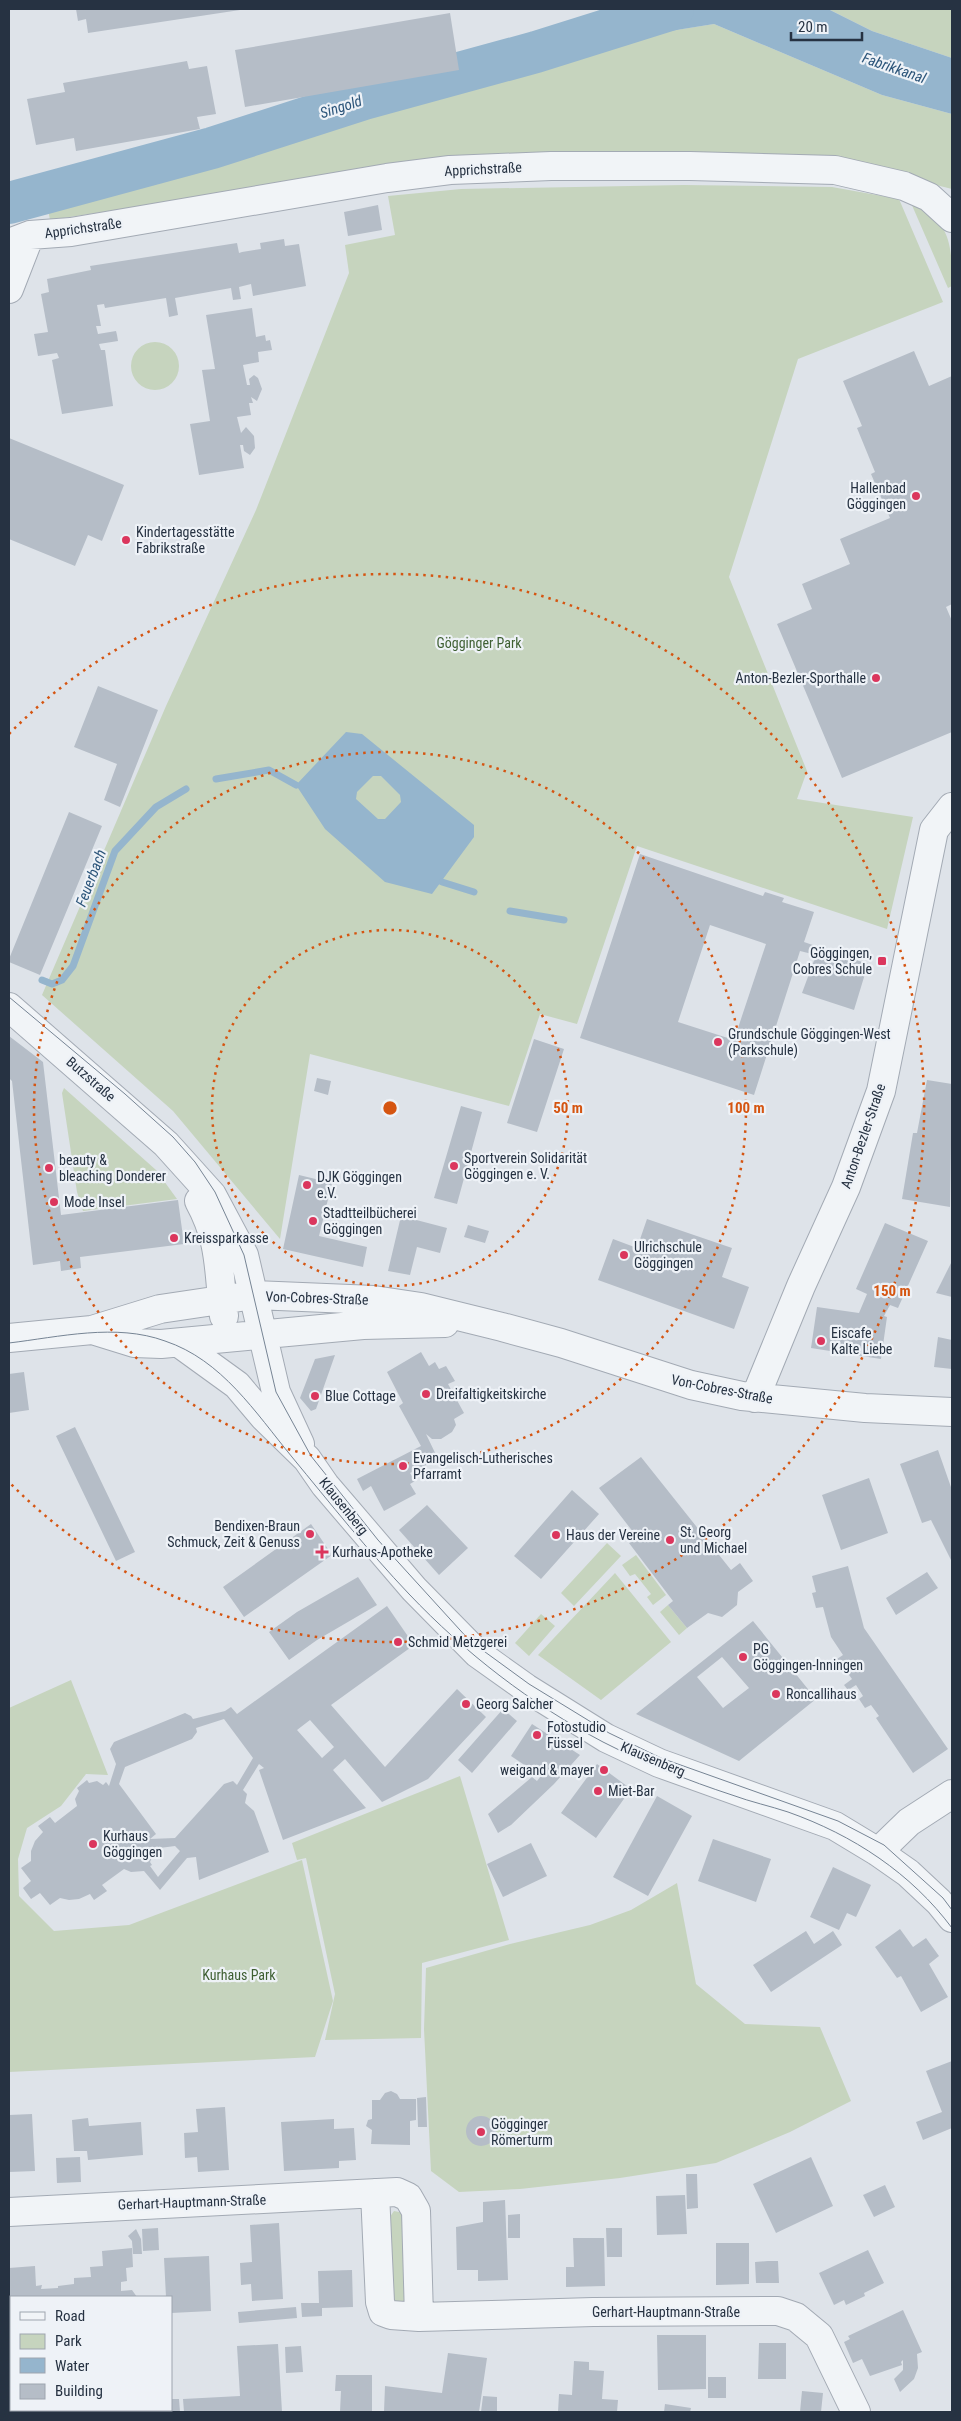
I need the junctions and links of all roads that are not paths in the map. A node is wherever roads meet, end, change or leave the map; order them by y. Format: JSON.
{"nodes":[{"id":1,"x":952,"y":218,"type":"edge"},
{"id":2,"x":19,"y":239,"type":"edge"},
{"id":3,"x":9,"y":289,"type":"edge"},
{"id":4,"x":952,"y":807,"type":"edge"},
{"id":5,"x":9,"y":1007,"type":"edge"},
{"id":6,"x":173,"y":1151,"type":"junction"},
{"id":7,"x":254,"y":1295,"type":"junction"},
{"id":8,"x":222,"y":1300,"type":"junction"},
{"id":9,"x":469,"y":1320,"type":"junction"},
{"id":10,"x":92,"y":1330,"type":"junction"},
{"id":11,"x":261,"y":1333,"type":"junction"},
{"id":12,"x":227,"y":1337,"type":"junction"},
{"id":13,"x":9,"y":1338,"type":"edge"},
{"id":14,"x":179,"y":1343,"type":"junction"},
{"id":15,"x":237,"y":1385,"type":"junction"},
{"id":16,"x":755,"y":1398,"type":"junction"},
{"id":17,"x":952,"y":1412,"type":"edge"},
{"id":18,"x":307,"y":1459,"type":"junction"},
{"id":19,"x":952,"y":1794,"type":"edge"},
{"id":20,"x":878,"y":1852,"type":"junction"},
{"id":21,"x":952,"y":1918,"type":"edge"},
{"id":22,"x":375,"y":2193,"type":"junction"},
{"id":23,"x":9,"y":2212,"type":"edge"},
{"id":24,"x":420,"y":2317,"type":"junction"},
{"id":25,"x":856,"y":2412,"type":"edge"}],
"edges":[{"from":1,"to":2,"type":"street","name":"Apprichstraße"},
{"from":2,"to":3,"type":"street"},
{"from":4,"to":16,"type":"street","name":"Anton-Bezler-Straße"},
{"from":5,"to":6,"type":"street","name":"Butzstraße"},
{"from":6,"to":7,"type":"street","name":"Butzstraße"},
{"from":6,"to":8,"type":"street","name":"Butzstraße"},
{"from":7,"to":8,"type":"street","name":"Von-Cobres-Straße"},
{"from":7,"to":9,"type":"street","name":"Von-Cobres-Straße"},
{"from":7,"to":11,"type":"street","name":"Klausenberg"},
{"from":8,"to":10,"type":"street","name":"Von-Cobres-Straße"},
{"from":8,"to":12,"type":"street","name":"Klausenberg"},
{"from":9,"to":11,"type":"street","name":"Von-Cobres-Straße"},
{"from":9,"to":16,"type":"street","name":"Von-Cobres-Straße"},
{"from":10,"to":13,"type":"street"},
{"from":10,"to":14,"type":"street","name":"Von-Cobres-Straße"},
{"from":11,"to":12,"type":"street","name":"Von-Cobres-Straße"},
{"from":11,"to":18,"type":"street","name":"Klausenberg"},
{"from":12,"to":14,"type":"street","name":"Von-Cobres-Straße"},
{"from":12,"to":15,"type":"street","name":"Klausenberg"},
{"from":14,"to":15,"type":"street","name":"Klausenberg"},
{"from":15,"to":18,"type":"street","name":"Klausenberg"},
{"from":16,"to":17,"type":"street","name":"Von-Cobres-Straße"},
{"from":18,"to":20,"type":"street","name":"Klausenberg"},
{"from":19,"to":20,"type":"street"},
{"from":20,"to":21,"type":"street","name":"Klausenberg"},
{"from":22,"to":23,"type":"street","name":"Gerhart-Hauptmann-Straße"},
{"from":22,"to":24,"type":"street","name":"Gerhart-Hauptmann-Straße"},
{"from":22,"to":24,"type":"street","name":"Gerhart-Hauptmann-Straße"},
{"from":24,"to":25,"type":"street","name":"Gerhart-Hauptmann-Straße"}]}
